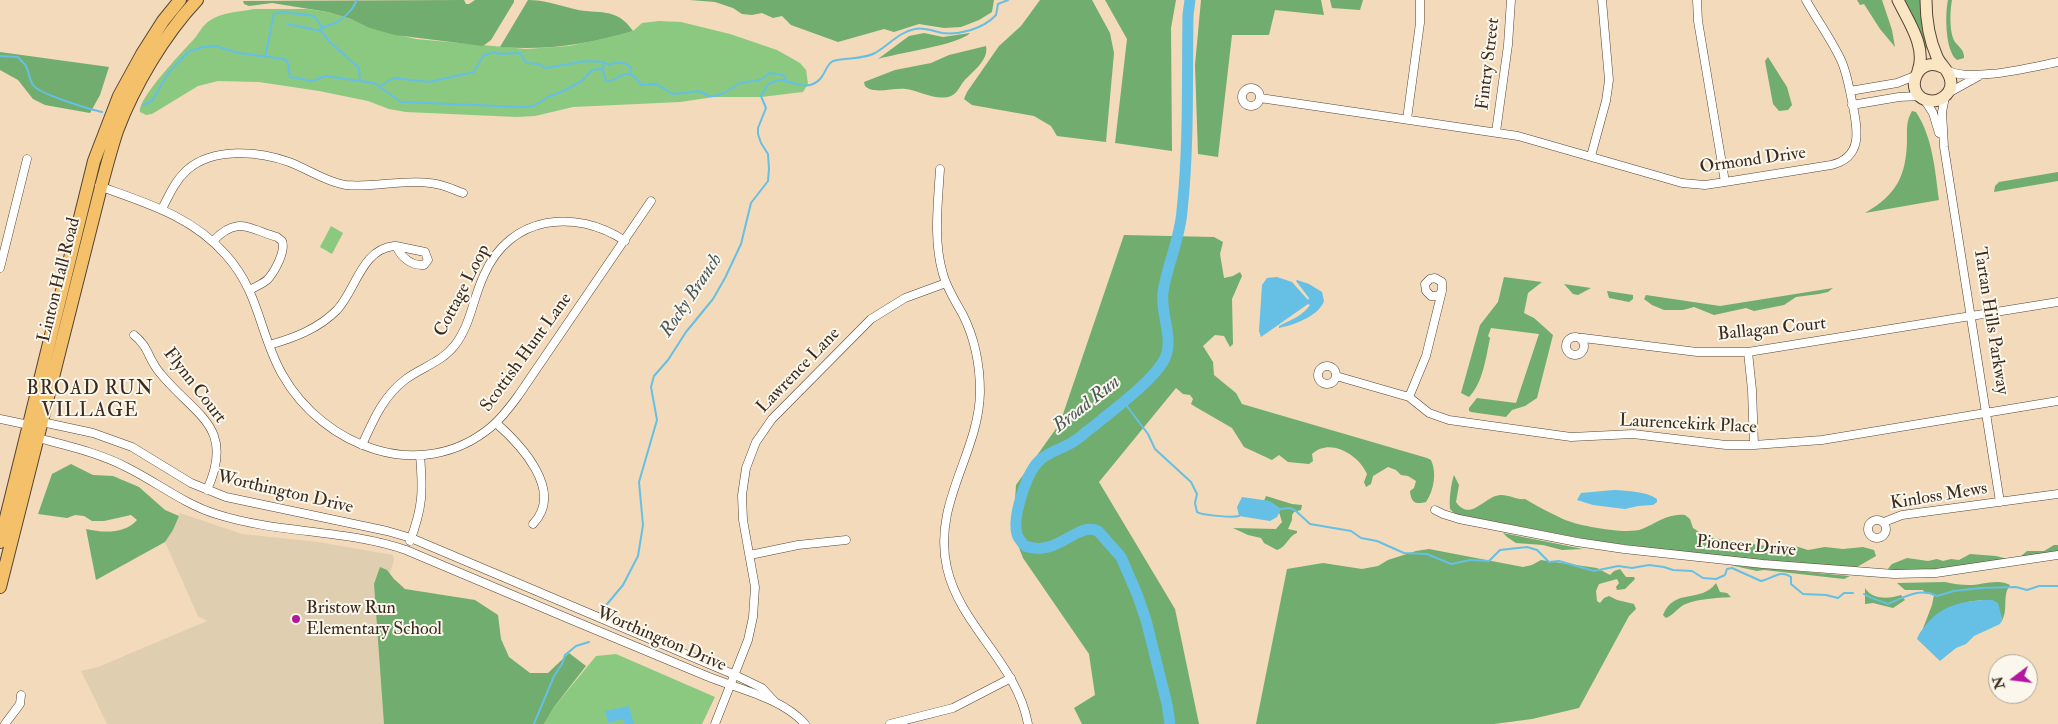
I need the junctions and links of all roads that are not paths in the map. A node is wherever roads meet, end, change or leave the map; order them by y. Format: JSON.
{"nodes":[{"id":1,"x":180,"y":0,"type":"edge"},
{"id":2,"x":196,"y":0,"type":"edge"},
{"id":3,"x":1420,"y":0,"type":"edge"},
{"id":4,"x":1511,"y":0,"type":"edge"},
{"id":5,"x":1602,"y":0,"type":"edge"},
{"id":6,"x":1696,"y":0,"type":"edge"},
{"id":7,"x":1806,"y":0,"type":"edge"},
{"id":8,"x":1898,"y":0,"type":"edge"},
{"id":9,"x":1926,"y":0,"type":"edge"},
{"id":10,"x":2058,"y":62,"type":"edge"},
{"id":11,"x":1944,"y":68,"type":"junction"},
{"id":12,"x":1917,"y":73,"type":"junction"},
{"id":13,"x":1980,"y":75,"type":"junction"},
{"id":14,"x":1850,"y":91,"type":"junction"},
{"id":15,"x":1946,"y":95,"type":"junction"},
{"id":16,"x":1922,"y":97,"type":"junction"},
{"id":17,"x":1260,"y":98,"type":"dead end"},
{"id":18,"x":1852,"y":105,"type":"junction"},
{"id":19,"x":1407,"y":119,"type":"junction"},
{"id":20,"x":1496,"y":132,"type":"junction"},
{"id":21,"x":1944,"y":147,"type":"junction"},
{"id":22,"x":1591,"y":156,"type":"junction"},
{"id":23,"x":28,"y":159,"type":"dead end"},
{"id":24,"x":940,"y":169,"type":"dead end"},
{"id":25,"x":1725,"y":182,"type":"junction"},
{"id":26,"x":95,"y":184,"type":"junction"},
{"id":27,"x":463,"y":193,"type":"dead end"},
{"id":28,"x":651,"y":202,"type":"dead end"},
{"id":29,"x":162,"y":209,"type":"junction"},
{"id":30,"x":213,"y":241,"type":"junction"},
{"id":31,"x":625,"y":241,"type":"junction"},
{"id":32,"x":396,"y":246,"type":"dead end"},
{"id":33,"x":0,"y":268,"type":"edge"},
{"id":34,"x":946,"y":283,"type":"junction"},
{"id":35,"x":250,"y":290,"type":"junction"},
{"id":36,"x":1442,"y":291,"type":"dead end"},
{"id":37,"x":2058,"y":302,"type":"edge"},
{"id":38,"x":1971,"y":316,"type":"junction"},
{"id":39,"x":134,"y":335,"type":"dead end"},
{"id":40,"x":1575,"y":337,"type":"dead end"},
{"id":41,"x":269,"y":345,"type":"junction"},
{"id":42,"x":1748,"y":352,"type":"junction"},
{"id":43,"x":1336,"y":376,"type":"dead end"},
{"id":44,"x":1409,"y":397,"type":"junction"},
{"id":45,"x":2058,"y":401,"type":"edge"},
{"id":46,"x":1987,"y":413,"type":"junction"},
{"id":47,"x":0,"y":419,"type":"edge"},
{"id":48,"x":42,"y":422,"type":"junction"},
{"id":49,"x":496,"y":423,"type":"junction"},
{"id":50,"x":29,"y":425,"type":"junction"},
{"id":51,"x":38,"y":438,"type":"junction"},
{"id":52,"x":362,"y":445,"type":"junction"},
{"id":53,"x":1754,"y":445,"type":"junction"},
{"id":54,"x":420,"y":455,"type":"junction"},
{"id":55,"x":207,"y":490,"type":"junction"},
{"id":56,"x":2058,"y":494,"type":"edge"},
{"id":57,"x":2000,"y":502,"type":"junction"},
{"id":58,"x":1435,"y":510,"type":"dead end"},
{"id":59,"x":1884,"y":522,"type":"dead end"},
{"id":60,"x":533,"y":524,"type":"dead end"},
{"id":61,"x":411,"y":538,"type":"junction"},
{"id":62,"x":846,"y":540,"type":"dead end"},
{"id":63,"x":0,"y":542,"type":"edge"},
{"id":64,"x":406,"y":550,"type":"junction"},
{"id":65,"x":750,"y":555,"type":"junction"},
{"id":66,"x":2058,"y":555,"type":"edge"},
{"id":67,"x":0,"y":587,"type":"edge"},
{"id":68,"x":735,"y":675,"type":"junction"},
{"id":69,"x":1012,"y":678,"type":"junction"},
{"id":70,"x":731,"y":686,"type":"junction"},
{"id":71,"x":21,"y":695,"type":"dead end"},
{"id":72,"x":774,"y":701,"type":"junction"},
{"id":73,"x":5,"y":724,"type":"edge"},
{"id":74,"x":715,"y":724,"type":"edge"},
{"id":75,"x":805,"y":724,"type":"edge"},
{"id":76,"x":890,"y":724,"type":"edge"},
{"id":77,"x":1028,"y":724,"type":"edge"}],
"edges":[{"from":1,"to":26,"type":"main road","name":"Linton Hall Road"},
{"from":2,"to":26,"type":"main road","name":"Linton Hall Road"},
{"from":3,"to":19,"type":"street"},
{"from":4,"to":20,"type":"street","name":"Fintry Street"},
{"from":5,"to":22,"type":"street"},
{"from":6,"to":25,"type":"street"},
{"from":7,"to":14,"type":"street","name":"Ormond Drive"},
{"from":8,"to":12,"type":"street","name":"Tartan Hills Parkway"},
{"from":9,"to":11,"type":"street","name":"Tartan Hills Parkway"},
{"from":10,"to":13,"type":"street"},
{"from":11,"to":12,"type":"street"},
{"from":11,"to":13,"type":"street"},
{"from":11,"to":15,"type":"street","name":"Tartan Hills Parkway"},
{"from":12,"to":14,"type":"street"},
{"from":12,"to":16,"type":"street","name":"Tartan Hills Parkway"},
{"from":13,"to":15,"type":"street"},
{"from":14,"to":18,"type":"street","name":"Ormond Drive"},
{"from":15,"to":16,"type":"street"},
{"from":15,"to":21,"type":"street","name":"Tartan Hills Parkway"},
{"from":16,"to":18,"type":"street"},
{"from":16,"to":21,"type":"street","name":"Tartan Hills Parkway"},
{"from":17,"to":19,"type":"street","name":"Ormond Drive"},
{"from":18,"to":25,"type":"street","name":"Ormond Drive"},
{"from":19,"to":20,"type":"street","name":"Ormond Drive"},
{"from":20,"to":22,"type":"street","name":"Ormond Drive"},
{"from":21,"to":38,"type":"street","name":"Tartan Hills Parkway"},
{"from":22,"to":25,"type":"street","name":"Ormond Drive"},
{"from":23,"to":33,"type":"street"},
{"from":24,"to":34,"type":"street"},
{"from":26,"to":29,"type":"street","name":"Scottish Hunt Lane"},
{"from":26,"to":48,"type":"main road","name":"Linton Hall Road"},
{"from":26,"to":50,"type":"main road","name":"Linton Hall Road"},
{"from":27,"to":29,"type":"street"},
{"from":28,"to":31,"type":"street","name":"Scottish Hunt Lane"},
{"from":29,"to":30,"type":"street","name":"Scottish Hunt Lane"},
{"from":30,"to":35,"type":"street","name":"Scottish Hunt Lane"},
{"from":30,"to":35,"type":"street"},
{"from":31,"to":49,"type":"street","name":"Scottish Hunt Lane"},
{"from":31,"to":52,"type":"street","name":"Cottage Loop"},
{"from":32,"to":41,"type":"street"},
{"from":34,"to":65,"type":"street","name":"Lawrence Lane"},
{"from":34,"to":69,"type":"street"},
{"from":35,"to":41,"type":"street","name":"Scottish Hunt Lane"},
{"from":36,"to":44,"type":"street"},
{"from":37,"to":38,"type":"street","name":"Ballagan Court"},
{"from":38,"to":42,"type":"street","name":"Ballagan Court"},
{"from":38,"to":46,"type":"street","name":"Tartan Hills Parkway"},
{"from":39,"to":55,"type":"street","name":"Flynn Court"},
{"from":40,"to":42,"type":"street","name":"Ballagan Court"},
{"from":41,"to":52,"type":"street","name":"Scottish Hunt Lane"},
{"from":42,"to":53,"type":"street"},
{"from":43,"to":44,"type":"street","name":"Laurencekirk Place"},
{"from":44,"to":53,"type":"street","name":"Laurencekirk Place"},
{"from":45,"to":46,"type":"street","name":"Laurencekirk Place"},
{"from":46,"to":53,"type":"street","name":"Laurencekirk Place"},
{"from":46,"to":57,"type":"street","name":"Tartan Hills Parkway"},
{"from":47,"to":50,"type":"street"},
{"from":48,"to":50,"type":"street","name":"Worthington Drive"},
{"from":48,"to":51,"type":"main road","name":"Linton Hall Road"},
{"from":48,"to":55,"type":"street","name":"Worthington Drive"},
{"from":49,"to":54,"type":"street","name":"Scottish Hunt Lane"},
{"from":49,"to":60,"type":"street"},
{"from":50,"to":51,"type":"street"},
{"from":50,"to":63,"type":"main road","name":"Linton Hall Road"},
{"from":51,"to":64,"type":"street","name":"Worthington Drive"},
{"from":51,"to":67,"type":"main road","name":"Linton Hall Road"},
{"from":52,"to":54,"type":"street","name":"Scottish Hunt Lane"},
{"from":54,"to":61,"type":"street"},
{"from":55,"to":61,"type":"street","name":"Worthington Drive"},
{"from":56,"to":57,"type":"street","name":"Kinloss Mews"},
{"from":57,"to":59,"type":"street","name":"Kinloss Mews"},
{"from":58,"to":66,"type":"street","name":"Pioneer Drive"},
{"from":61,"to":64,"type":"street"},
{"from":61,"to":68,"type":"street","name":"Worthington Drive"},
{"from":62,"to":65,"type":"street"},
{"from":64,"to":70,"type":"street","name":"Worthington Drive"},
{"from":65,"to":68,"type":"street","name":"Lawrence Lane"},
{"from":68,"to":70,"type":"street","name":"Lawrence Lane"},
{"from":68,"to":72,"type":"street","name":"Worthington Drive"},
{"from":69,"to":76,"type":"street"},
{"from":69,"to":77,"type":"street"},
{"from":70,"to":72,"type":"street","name":"Worthington Drive"},
{"from":70,"to":74,"type":"street","name":"Lawrence Lane"},
{"from":71,"to":73,"type":"street"},
{"from":72,"to":75,"type":"street","name":"Worthington Drive"}]}
